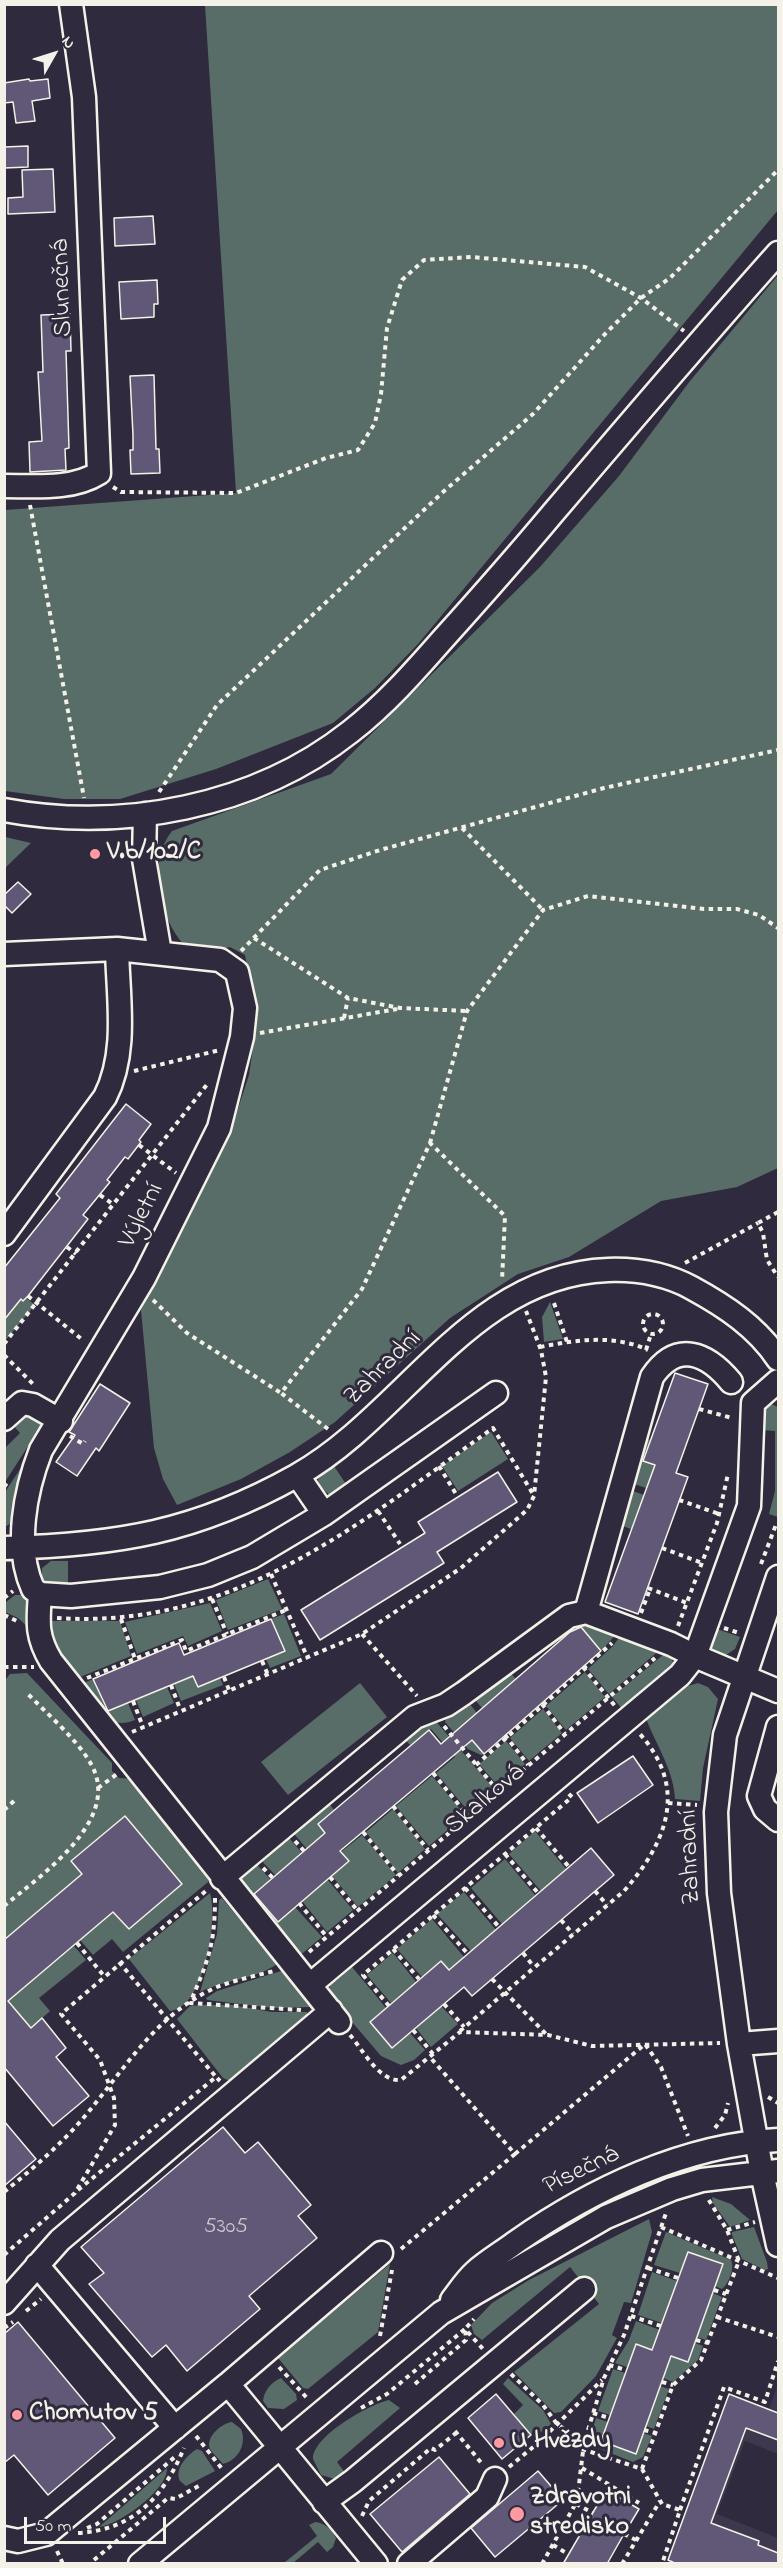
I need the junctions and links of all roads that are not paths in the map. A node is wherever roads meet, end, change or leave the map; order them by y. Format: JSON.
{"nodes":[{"id":1,"x":71,"y":4,"type":"edge"},
{"id":2,"x":778,"y":253,"type":"edge"},
{"id":3,"x":4,"y":486,"type":"edge"},
{"id":4,"x":4,"y":810,"type":"edge"},
{"id":5,"x":145,"y":814,"type":"junction"},
{"id":6,"x":117,"y":949,"type":"junction"},
{"id":7,"x":160,"y":953,"type":"junction"},
{"id":8,"x":4,"y":954,"type":"edge"},
{"id":9,"x":4,"y":1234,"type":"edge"},
{"id":10,"x":778,"y":1359,"type":"edge"},
{"id":11,"x":778,"y":1381,"type":"edge"},
{"id":12,"x":731,"y":1382,"type":"dead end"},
{"id":13,"x":496,"y":1393,"type":"dead end"},
{"id":14,"x":4,"y":1419,"type":"edge"},
{"id":15,"x":59,"y":1423,"type":"junction"},
{"id":16,"x":298,"y":1476,"type":"junction"},
{"id":17,"x":324,"y":1514,"type":"junction"},
{"id":18,"x":15,"y":1548,"type":"edge"},
{"id":19,"x":778,"y":1577,"type":"edge"},
{"id":20,"x":40,"y":1594,"type":"junction"},
{"id":21,"x":586,"y":1612,"type":"junction"},
{"id":22,"x":695,"y":1656,"type":"junction"},
{"id":23,"x":746,"y":1675,"type":"junction"},
{"id":24,"x":778,"y":1691,"type":"edge"},
{"id":25,"x":778,"y":1727,"type":"edge"},
{"id":26,"x":778,"y":1820,"type":"edge"},
{"id":27,"x":222,"y":1878,"type":"junction"},
{"id":28,"x":310,"y":1985,"type":"junction"},
{"id":29,"x":778,"y":2041,"type":"edge"},
{"id":30,"x":739,"y":2044,"type":"junction"},
{"id":31,"x":767,"y":2140,"type":"edge"},
{"id":32,"x":770,"y":2172,"type":"edge"},
{"id":33,"x":778,"y":2245,"type":"edge"},
{"id":34,"x":387,"y":2259,"type":"road end"},
{"id":35,"x":38,"y":2265,"type":"junction"},
{"id":36,"x":584,"y":2289,"type":"dead end"},
{"id":37,"x":10,"y":2311,"type":"edge"},
{"id":38,"x":441,"y":2313,"type":"junction"},
{"id":39,"x":228,"y":2384,"type":"junction"},
{"id":40,"x":180,"y":2438,"type":"junction"},
{"id":41,"x":280,"y":2448,"type":"junction"},
{"id":42,"x":495,"y":2479,"type":"road end"},
{"id":43,"x":324,"y":2502,"type":"junction"},
{"id":44,"x":4,"y":2538,"type":"edge"},
{"id":45,"x":140,"y":2564,"type":"edge"},
{"id":46,"x":376,"y":2564,"type":"edge"},
{"id":47,"x":410,"y":2564,"type":"edge"}],
"edges":[{"from":1,"to":3,"type":"street","name":"Slunečná"},
{"from":2,"to":5,"type":"street"},
{"from":4,"to":5,"type":"street"},
{"from":5,"to":7,"type":"street"},
{"from":6,"to":7,"type":"street"},
{"from":6,"to":8,"type":"street"},
{"from":6,"to":9,"type":"street"},
{"from":7,"to":15,"type":"street","name":"Výletní"},
{"from":10,"to":16,"type":"street","name":"Zahradní"},
{"from":11,"to":22,"type":"street","name":"Skalková"},
{"from":12,"to":21,"type":"street"},
{"from":13,"to":17,"type":"street"},
{"from":14,"to":15,"type":"street"},
{"from":15,"to":18,"type":"street","name":"Výletní"},
{"from":16,"to":17,"type":"street"},
{"from":16,"to":18,"type":"street","name":"Zahradní"},
{"from":17,"to":20,"type":"street"},
{"from":18,"to":20,"type":"street","name":"Výletní"},
{"from":19,"to":23,"type":"street","name":"Zahradní"},
{"from":20,"to":27,"type":"street"},
{"from":21,"to":22,"type":"street"},
{"from":21,"to":27,"type":"street"},
{"from":22,"to":23,"type":"street"},
{"from":22,"to":28,"type":"street","name":"Skalková"},
{"from":23,"to":24,"type":"street"},
{"from":23,"to":30,"type":"street","name":"Zahradní"},
{"from":25,"to":26,"type":"street"},
{"from":27,"to":28,"type":"street"},
{"from":28,"to":35,"type":"street"},
{"from":29,"to":30,"type":"street"},
{"from":30,"to":31,"type":"street","name":"Zahradní"},
{"from":31,"to":32,"type":"street","name":"Zahradní"},
{"from":31,"to":38,"type":"street","name":"Písečná"},
{"from":32,"to":33,"type":"street","name":"Zahradní"},
{"from":32,"to":38,"type":"street","name":"Písečná"},
{"from":34,"to":39,"type":"street"},
{"from":35,"to":37,"type":"street"},
{"from":35,"to":40,"type":"street"},
{"from":36,"to":43,"type":"street"},
{"from":38,"to":41,"type":"street","name":"Písečná"},
{"from":39,"to":40,"type":"street"},
{"from":39,"to":41,"type":"street"},
{"from":40,"to":44,"type":"street"},
{"from":41,"to":43,"type":"street"},
{"from":41,"to":45,"type":"street","name":"Písečná"},
{"from":42,"to":47,"type":"street"},
{"from":43,"to":46,"type":"street"}]}
